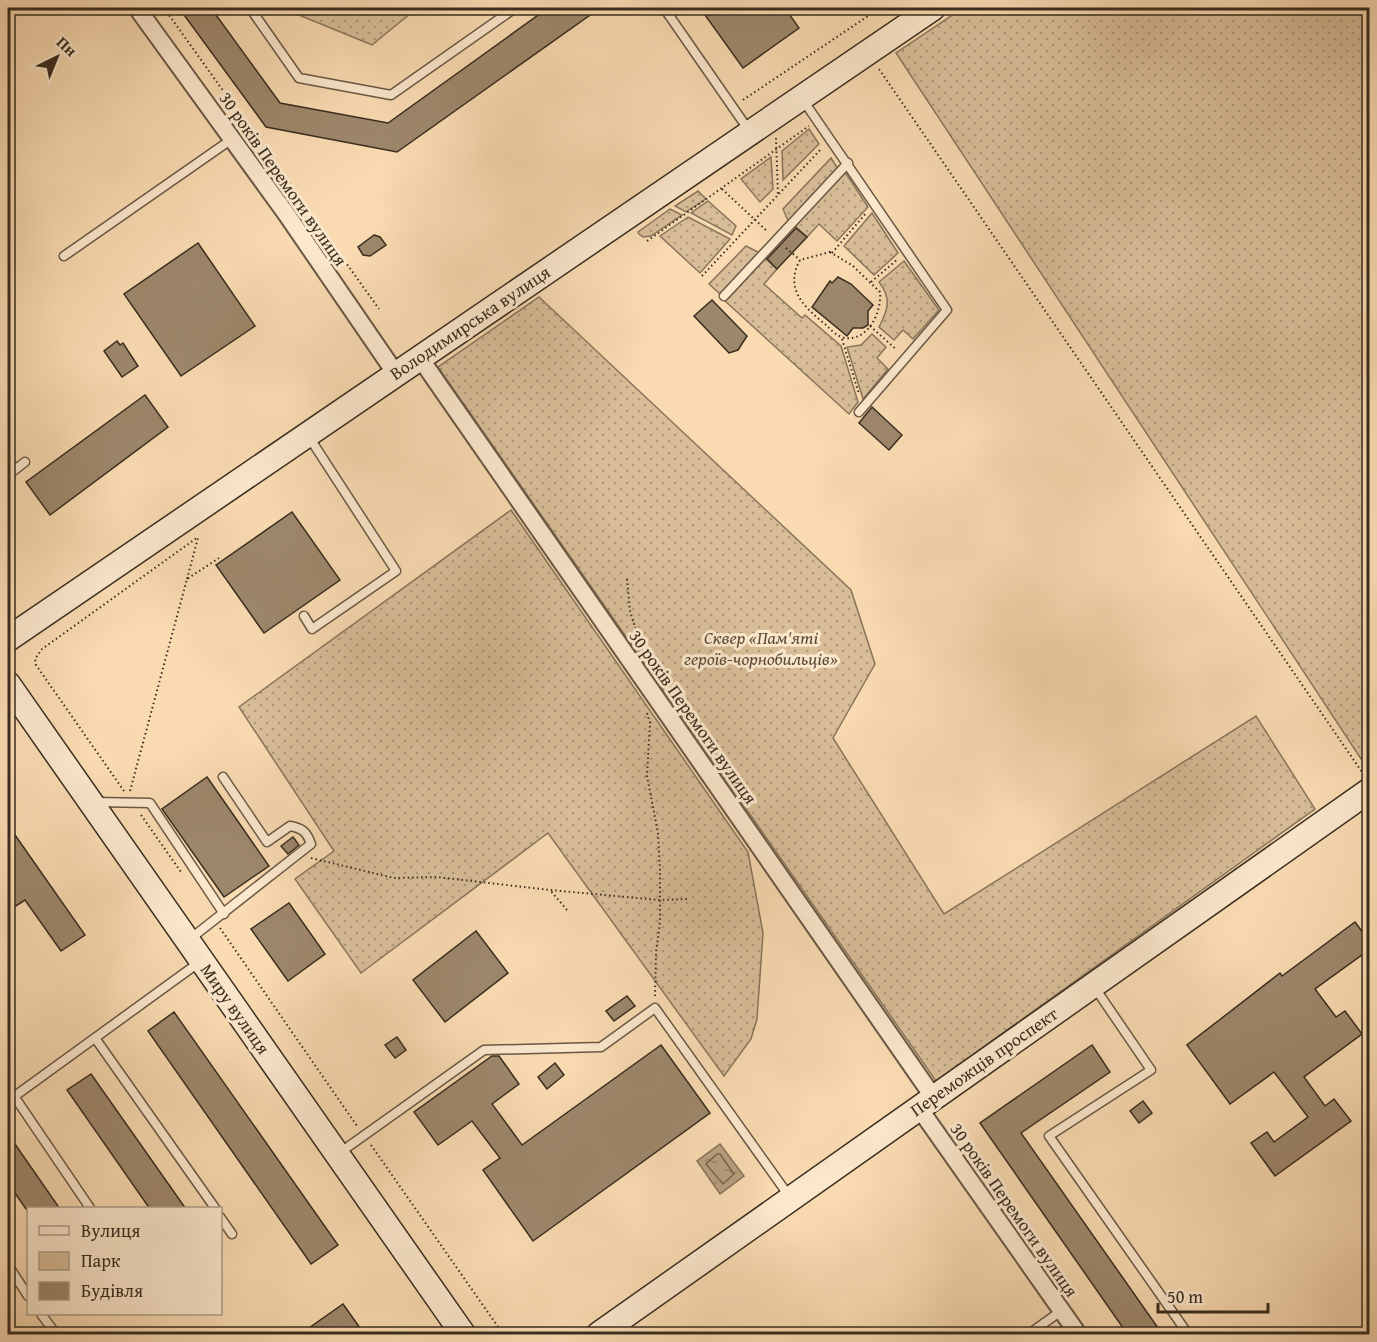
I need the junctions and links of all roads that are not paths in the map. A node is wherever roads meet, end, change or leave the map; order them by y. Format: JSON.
{"nodes":[{"id":1,"x":137,"y":8,"type":"edge"},
{"id":2,"x":250,"y":8,"type":"edge"},
{"id":3,"x":515,"y":8,"type":"edge"},
{"id":4,"x":664,"y":8,"type":"edge"},
{"id":5,"x":933,"y":8,"type":"edge"},
{"id":6,"x":801,"y":98,"type":"junction"},
{"id":7,"x":751,"y":132,"type":"junction"},
{"id":8,"x":232,"y":139,"type":"junction"},
{"id":9,"x":848,"y":163,"type":"junction"},
{"id":10,"x":64,"y":256,"type":"dead end"},
{"id":11,"x":724,"y":296,"type":"dead end"},
{"id":12,"x":420,"y":358,"type":"junction"},
{"id":13,"x":396,"y":374,"type":"junction"},
{"id":14,"x":861,"y":410,"type":"road end"},
{"id":15,"x":307,"y":435,"type":"junction"},
{"id":16,"x":25,"y":462,"type":"dead end"},
{"id":17,"x":8,"y":475,"type":"edge"},
{"id":18,"x":304,"y":616,"type":"dead end"},
{"id":19,"x":8,"y":639,"type":"edge"},
{"id":20,"x":8,"y":684,"type":"edge"},
{"id":21,"x":223,"y":777,"type":"dead end"},
{"id":22,"x":1366,"y":781,"type":"edge"},
{"id":23,"x":90,"y":801,"type":"junction"},
{"id":24,"x":224,"y":914,"type":"junction"},
{"id":25,"x":194,"y":951,"type":"junction"},
{"id":26,"x":1093,"y":985,"type":"junction"},
{"id":27,"x":95,"y":1038,"type":"junction"},
{"id":28,"x":11,"y":1099,"type":"edge"},
{"id":29,"x":926,"y":1103,"type":"junction"},
{"id":30,"x":337,"y":1155,"type":"junction"},
{"id":31,"x":791,"y":1199,"type":"junction"},
{"id":32,"x":89,"y":1207,"type":"edge"},
{"id":33,"x":213,"y":1207,"type":"edge"},
{"id":34,"x":222,"y":1220,"type":"edge"},
{"id":35,"x":232,"y":1234,"type":"dead end"},
{"id":36,"x":8,"y":1265,"type":"edge"},
{"id":37,"x":27,"y":1294,"type":"edge"},
{"id":38,"x":1061,"y":1311,"type":"junction"},
{"id":39,"x":42,"y":1315,"type":"edge"},
{"id":40,"x":56,"y":1335,"type":"edge"},
{"id":41,"x":463,"y":1335,"type":"edge"},
{"id":42,"x":599,"y":1335,"type":"edge"},
{"id":43,"x":1029,"y":1335,"type":"edge"},
{"id":44,"x":1078,"y":1335,"type":"edge"},
{"id":45,"x":1188,"y":1335,"type":"edge"}],
"edges":[{"from":1,"to":8,"type":"street","name":"30 років Перемоги вулиця"},
{"from":2,"to":3,"type":"lane"},
{"from":4,"to":7,"type":"lane"},
{"from":5,"to":6,"type":"street","name":"Володимирська вулиця"},
{"from":6,"to":7,"type":"street","name":"Володимирська вулиця"},
{"from":6,"to":9,"type":"lane"},
{"from":7,"to":12,"type":"street","name":"Володимирська вулиця"},
{"from":8,"to":10,"type":"lane"},
{"from":8,"to":13,"type":"street","name":"30 років Перемоги вулиця"},
{"from":9,"to":11,"type":"lane"},
{"from":9,"to":14,"type":"lane"},
{"from":12,"to":13,"type":"street","name":"Володимирська вулиця"},
{"from":12,"to":29,"type":"street","name":"30 років Перемоги вулиця"},
{"from":13,"to":15,"type":"street","name":"Володимирська вулиця"},
{"from":15,"to":18,"type":"lane"},
{"from":15,"to":19,"type":"street","name":"Володимирська вулиця"},
{"from":16,"to":17,"type":"lane"},
{"from":20,"to":23,"type":"street","name":"Миру вулиця"},
{"from":21,"to":24,"type":"lane"},
{"from":22,"to":26,"type":"street","name":"Переможців проспект"},
{"from":23,"to":24,"type":"lane"},
{"from":23,"to":25,"type":"street","name":"Миру вулиця"},
{"from":24,"to":25,"type":"lane"},
{"from":25,"to":27,"type":"lane"},
{"from":25,"to":30,"type":"street","name":"Миру вулиця"},
{"from":26,"to":29,"type":"street","name":"Переможців проспект"},
{"from":26,"to":45,"type":"lane"},
{"from":27,"to":28,"type":"lane"},
{"from":27,"to":33,"type":"lane"},
{"from":28,"to":32,"type":"lane"},
{"from":29,"to":31,"type":"street","name":"Переможців проспект"},
{"from":29,"to":38,"type":"street","name":"30 років Перемоги вулиця"},
{"from":30,"to":31,"type":"lane"},
{"from":30,"to":41,"type":"street","name":"Миру вулиця"},
{"from":31,"to":42,"type":"street","name":"Переможців проспект"},
{"from":34,"to":35,"type":"lane"},
{"from":36,"to":37,"type":"lane"},
{"from":38,"to":43,"type":"lane"},
{"from":38,"to":44,"type":"street","name":"30 років Перемоги вулиця"},
{"from":39,"to":40,"type":"lane"}]}
